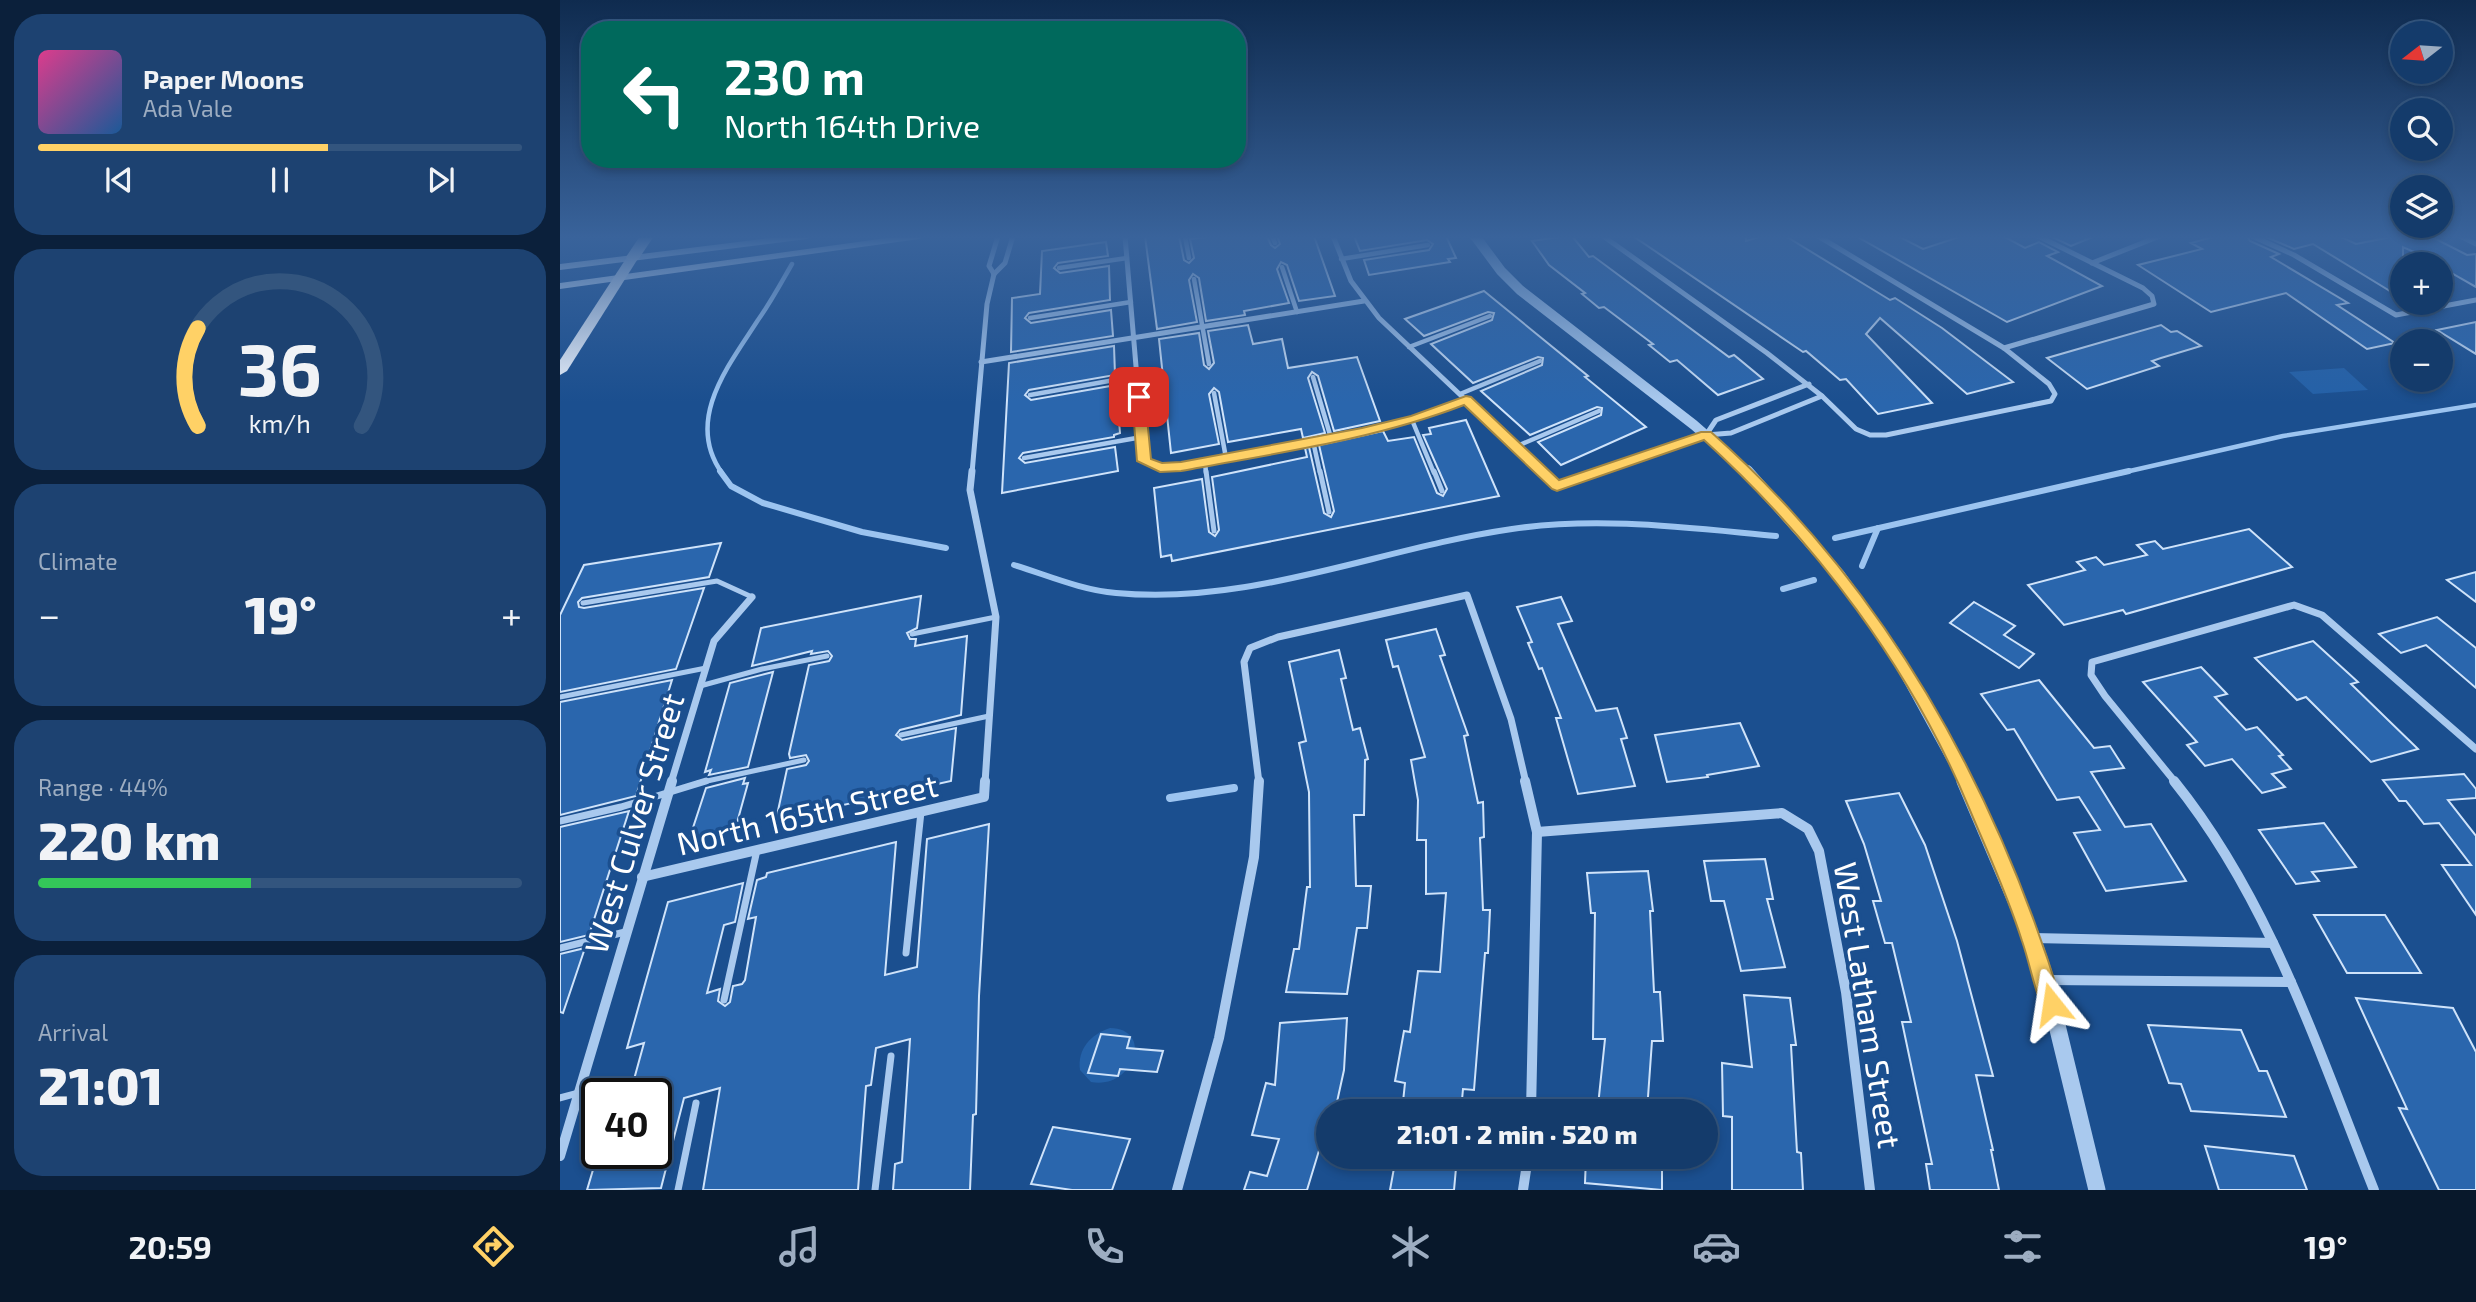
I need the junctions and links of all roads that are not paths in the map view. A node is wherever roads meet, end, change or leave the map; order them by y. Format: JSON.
{"nodes":[{"id":1,"x":612,"y":292,"type":"edge"},
{"id":2,"x":990,"y":292,"type":"edge"},
{"id":3,"x":1130,"y":292,"type":"edge"},
{"id":4,"x":1196,"y":292,"type":"edge"},
{"id":5,"x":1290,"y":292,"type":"edge"},
{"id":6,"x":1359,"y":292,"type":"edge"},
{"id":7,"x":1522,"y":292,"type":"edge"},
{"id":8,"x":1678,"y":292,"type":"edge"},
{"id":9,"x":1910,"y":292,"type":"edge"},
{"id":10,"x":2147,"y":292,"type":"edge"},
{"id":11,"x":2356,"y":292,"type":"edge"},
{"id":12,"x":2476,"y":300,"type":"edge"},
{"id":13,"x":1364,"y":301,"type":"junction"},
{"id":14,"x":1131,"y":302,"type":"junction"},
{"id":15,"x":1297,"y":312,"type":"junction"},
{"id":16,"x":1490,"y":316,"type":"dead end"},
{"id":17,"x":1030,"y":318,"type":"dead end"},
{"id":18,"x":1203,"y":328,"type":"junction"},
{"id":19,"x":1134,"y":339,"type":"junction"},
{"id":20,"x":1409,"y":347,"type":"junction"},
{"id":21,"x":2004,"y":348,"type":"junction"},
{"id":22,"x":1541,"y":360,"type":"dead end"},
{"id":23,"x":981,"y":362,"type":"junction"},
{"id":24,"x":1209,"y":364,"type":"dead end"},
{"id":25,"x":560,"y":371,"type":"edge"},
{"id":26,"x":1137,"y":376,"type":"junction"},
{"id":27,"x":1313,"y":377,"type":"dead end"},
{"id":28,"x":1809,"y":384,"type":"junction"},
{"id":29,"x":1214,"y":393,"type":"dead end"},
{"id":30,"x":1460,"y":394,"type":"junction"},
{"id":31,"x":1030,"y":395,"type":"dead end"},
{"id":32,"x":1822,"y":396,"type":"junction"},
{"id":33,"x":1466,"y":400,"type":"junction"},
{"id":34,"x":1599,"y":411,"type":"dead end"},
{"id":35,"x":1412,"y":420,"type":"junction"},
{"id":36,"x":1706,"y":435,"type":"junction"},
{"id":37,"x":1142,"y":437,"type":"junction"},
{"id":38,"x":1331,"y":438,"type":"junction"},
{"id":39,"x":1313,"y":441,"type":"junction"},
{"id":40,"x":1515,"y":447,"type":"junction"},
{"id":41,"x":1024,"y":458,"type":"dead end"},
{"id":42,"x":1226,"y":458,"type":"junction"},
{"id":43,"x":1205,"y":462,"type":"junction"},
{"id":44,"x":1442,"y":491,"type":"dead end"},
{"id":45,"x":1329,"y":512,"type":"dead end"},
{"id":46,"x":1214,"y":531,"type":"dead end"},
{"id":47,"x":752,"y":597,"type":"joint"},
{"id":48,"x":583,"y":603,"type":"dead end"},
{"id":49,"x":996,"y":617,"type":"junction"},
{"id":50,"x":912,"y":635,"type":"dead end"},
{"id":51,"x":827,"y":656,"type":"dead end"},
{"id":52,"x":706,"y":668,"type":"junction"},
{"id":53,"x":700,"y":686,"type":"junction"},
{"id":54,"x":560,"y":697,"type":"edge"},
{"id":55,"x":989,"y":716,"type":"junction"},
{"id":56,"x":901,"y":735,"type":"dead end"},
{"id":57,"x":2476,"y":749,"type":"edge"},
{"id":58,"x":804,"y":760,"type":"dead end"},
{"id":59,"x":668,"y":791,"type":"junction"},
{"id":60,"x":920,"y":812,"type":"junction"},
{"id":61,"x":560,"y":821,"type":"edge"},
{"id":62,"x":1537,"y":832,"type":"junction"},
{"id":63,"x":757,"y":850,"type":"junction"},
{"id":64,"x":642,"y":877,"type":"junction"},
{"id":65,"x":625,"y":932,"type":"junction"},
{"id":66,"x":2032,"y":938,"type":"junction"},
{"id":67,"x":2273,"y":943,"type":"junction"},
{"id":68,"x":560,"y":948,"type":"edge"},
{"id":69,"x":906,"y":953,"type":"dead end"},
{"id":70,"x":2046,"y":980,"type":"junction"},
{"id":71,"x":2291,"y":982,"type":"junction"},
{"id":72,"x":724,"y":1000,"type":"dead end"},
{"id":73,"x":891,"y":1056,"type":"dead end"},
{"id":74,"x":578,"y":1093,"type":"junction"},
{"id":75,"x":560,"y":1098,"type":"edge"},
{"id":76,"x":1531,"y":1099,"type":"edge"},
{"id":77,"x":696,"y":1103,"type":"dead end"},
{"id":78,"x":560,"y":1156,"type":"edge"},
{"id":79,"x":1526,"y":1169,"type":"edge"},
{"id":80,"x":678,"y":1190,"type":"edge"},
{"id":81,"x":875,"y":1190,"type":"edge"},
{"id":82,"x":1177,"y":1190,"type":"edge"},
{"id":83,"x":1523,"y":1190,"type":"edge"},
{"id":84,"x":1870,"y":1190,"type":"edge"},
{"id":85,"x":2098,"y":1190,"type":"edge"},
{"id":86,"x":2374,"y":1190,"type":"edge"}],
"edges":[{"from":1,"to":25,"type":"main road"},
{"from":2,"to":23,"type":"street"},
{"from":3,"to":14,"type":"street"},
{"from":4,"to":18,"type":"lane"},
{"from":5,"to":15,"type":"lane"},
{"from":6,"to":13,"type":"street"},
{"from":7,"to":36,"type":"street"},
{"from":8,"to":28,"type":"street"},
{"from":9,"to":21,"type":"street"},
{"from":10,"to":21,"type":"street"},
{"from":11,"to":12,"type":"street"},
{"from":13,"to":15,"type":"street"},
{"from":13,"to":20,"type":"street"},
{"from":14,"to":17,"type":"lane"},
{"from":14,"to":19,"type":"street"},
{"from":15,"to":18,"type":"street"},
{"from":16,"to":20,"type":"lane"},
{"from":18,"to":19,"type":"street"},
{"from":18,"to":24,"type":"lane"},
{"from":19,"to":23,"type":"street"},
{"from":19,"to":26,"type":"street"},
{"from":20,"to":30,"type":"street"},
{"from":21,"to":32,"type":"street"},
{"from":22,"to":30,"type":"lane"},
{"from":23,"to":49,"type":"street"},
{"from":26,"to":31,"type":"lane"},
{"from":26,"to":37,"type":"street"},
{"from":27,"to":38,"type":"lane"},
{"from":28,"to":32,"type":"street"},
{"from":28,"to":36,"type":"street"},
{"from":29,"to":42,"type":"lane"},
{"from":30,"to":33,"type":"street"},
{"from":32,"to":36,"type":"street"},
{"from":33,"to":35,"type":"street"},
{"from":33,"to":40,"type":"street"},
{"from":34,"to":40,"type":"lane"},
{"from":35,"to":38,"type":"street"},
{"from":35,"to":44,"type":"lane"},
{"from":36,"to":40,"type":"street"},
{"from":36,"to":66,"type":"street"},
{"from":37,"to":41,"type":"lane"},
{"from":37,"to":43,"type":"street"},
{"from":38,"to":39,"type":"street"},
{"from":39,"to":42,"type":"street"},
{"from":39,"to":45,"type":"lane"},
{"from":42,"to":43,"type":"street"},
{"from":43,"to":46,"type":"lane"},
{"from":47,"to":48,"type":"lane"},
{"from":47,"to":52,"type":"street","name":"West Culver Street"},
{"from":49,"to":50,"type":"lane"},
{"from":49,"to":55,"type":"street"},
{"from":51,"to":53,"type":"lane"},
{"from":52,"to":53,"type":"street","name":"West Culver Street"},
{"from":52,"to":54,"type":"lane"},
{"from":53,"to":59,"type":"street","name":"West Culver Street"},
{"from":55,"to":56,"type":"lane"},
{"from":55,"to":60,"type":"street","name":"North 165th Street"},
{"from":57,"to":67,"type":"street"},
{"from":58,"to":59,"type":"lane"},
{"from":59,"to":61,"type":"lane"},
{"from":59,"to":64,"type":"street","name":"West Culver Street"},
{"from":60,"to":63,"type":"street","name":"North 165th Street"},
{"from":60,"to":69,"type":"lane"},
{"from":62,"to":76,"type":"street"},
{"from":62,"to":82,"type":"street"},
{"from":62,"to":84,"type":"street","name":"West Latham Street"},
{"from":63,"to":64,"type":"street","name":"North 165th Street"},
{"from":63,"to":72,"type":"lane"},
{"from":64,"to":65,"type":"street","name":"West Culver Street"},
{"from":65,"to":68,"type":"lane"},
{"from":65,"to":74,"type":"street","name":"West Culver Street"},
{"from":66,"to":67,"type":"street"},
{"from":66,"to":70,"type":"street"},
{"from":67,"to":71,"type":"street"},
{"from":70,"to":71,"type":"street"},
{"from":70,"to":85,"type":"street"},
{"from":71,"to":86,"type":"street"},
{"from":73,"to":81,"type":"lane"},
{"from":74,"to":75,"type":"lane"},
{"from":74,"to":78,"type":"street","name":"West Culver Street"},
{"from":77,"to":80,"type":"lane"},
{"from":79,"to":83,"type":"street"}]}
